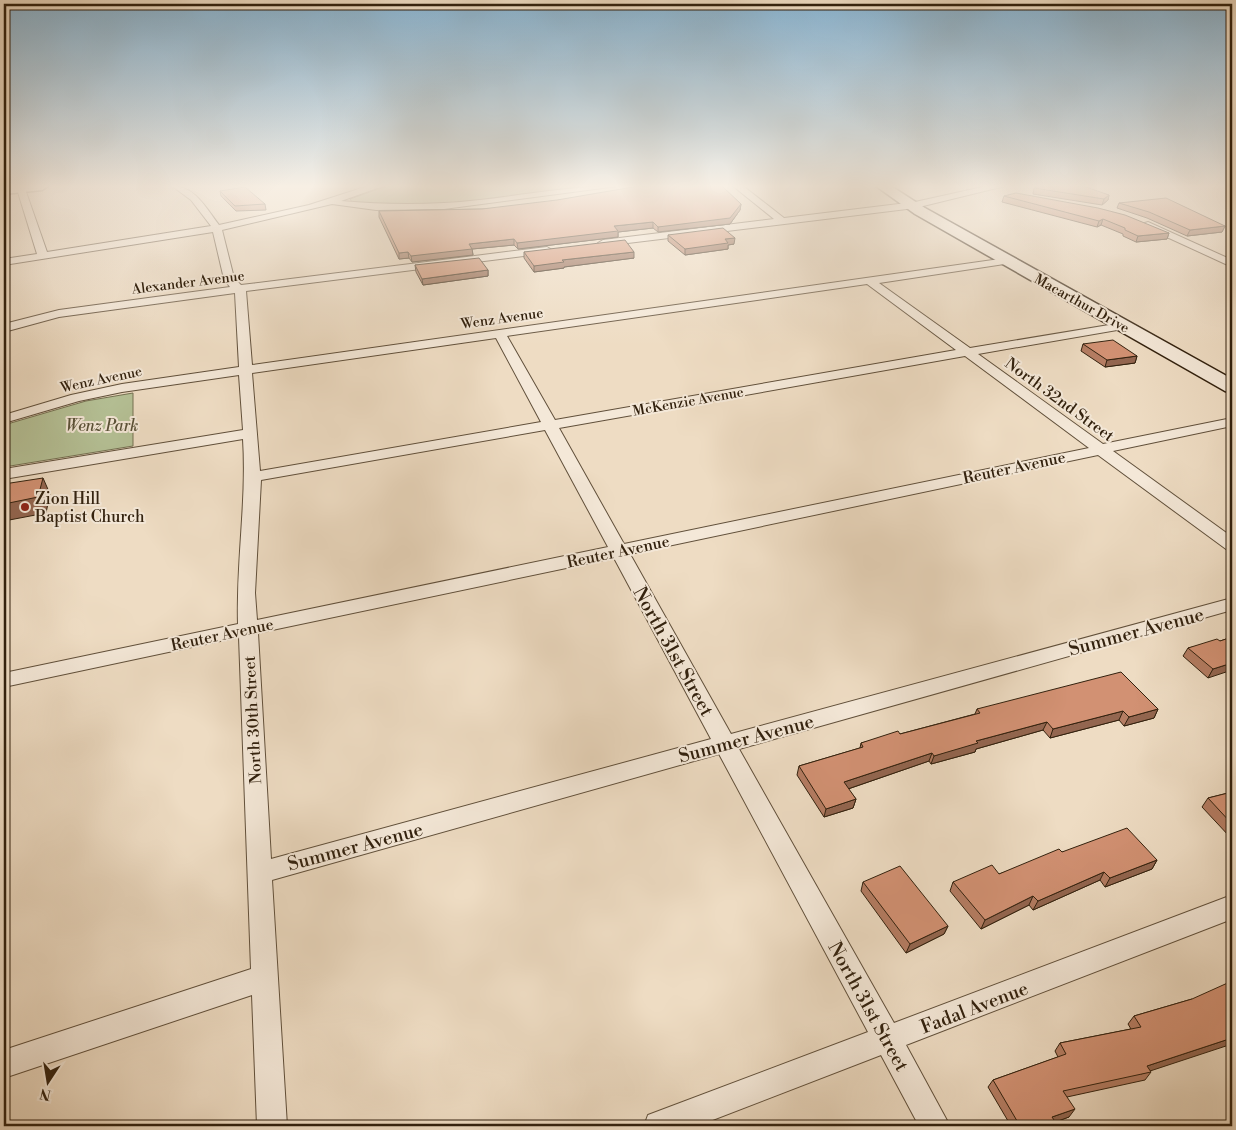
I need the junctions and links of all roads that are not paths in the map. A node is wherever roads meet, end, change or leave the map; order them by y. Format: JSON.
{"nodes":[{"id":1,"x":38,"y":239,"type":"edge"},
{"id":2,"x":145,"y":239,"type":"edge"},
{"id":3,"x":220,"y":239,"type":"edge"},
{"id":4,"x":637,"y":239,"type":"edge"},
{"id":5,"x":970,"y":239,"type":"edge"},
{"id":6,"x":1179,"y":239,"type":"edge"},
{"id":7,"x":594,"y":244,"type":"edge"},
{"id":8,"x":554,"y":249,"type":"edge"},
{"id":9,"x":43,"y":254,"type":"junction"},
{"id":10,"x":1007,"y":260,"type":"junction"},
{"id":11,"x":4,"y":262,"type":"edge"},
{"id":12,"x":1232,"y":264,"type":"edge"},
{"id":13,"x":868,"y":280,"type":"junction"},
{"id":14,"x":240,"y":290,"type":"junction"},
{"id":15,"x":1123,"y":325,"type":"junction"},
{"id":16,"x":4,"y":328,"type":"edge"},
{"id":17,"x":500,"y":334,"type":"junction"},
{"id":18,"x":967,"y":352,"type":"junction"},
{"id":19,"x":246,"y":372,"type":"junction"},
{"id":20,"x":1232,"y":387,"type":"edge"},
{"id":21,"x":4,"y":419,"type":"edge"},
{"id":22,"x":1232,"y":422,"type":"edge"},
{"id":23,"x":549,"y":425,"type":"junction"},
{"id":24,"x":250,"y":433,"type":"junction"},
{"id":25,"x":1100,"y":449,"type":"junction"},
{"id":26,"x":4,"y":474,"type":"edge"},
{"id":27,"x":253,"y":477,"type":"junction"},
{"id":28,"x":1232,"y":545,"type":"edge"},
{"id":29,"x":618,"y":551,"type":"junction"},
{"id":30,"x":1232,"y":604,"type":"edge"},
{"id":31,"x":248,"y":629,"type":"junction"},
{"id":32,"x":4,"y":680,"type":"edge"},
{"id":33,"x":725,"y":744,"type":"junction"},
{"id":34,"x":259,"y":873,"type":"junction"},
{"id":35,"x":1232,"y":907,"type":"edge"},
{"id":36,"x":264,"y":978,"type":"junction"},
{"id":37,"x":888,"y":1040,"type":"junction"},
{"id":38,"x":4,"y":1064,"type":"edge"},
{"id":39,"x":272,"y":1126,"type":"edge"},
{"id":40,"x":659,"y":1126,"type":"edge"},
{"id":41,"x":935,"y":1126,"type":"edge"}],
"edges":[{"from":1,"to":9,"type":"street"},
{"from":2,"to":9,"type":"street"},
{"from":3,"to":14,"type":"street","name":"North 30th Street"},
{"from":4,"to":7,"type":"street"},
{"from":5,"to":10,"type":"main road","name":"Macarthur Drive"},
{"from":6,"to":12,"type":"street"},
{"from":8,"to":14,"type":"street","name":"Alexander Avenue"},
{"from":9,"to":11,"type":"street"},
{"from":10,"to":13,"type":"street","name":"Wenz Avenue"},
{"from":10,"to":15,"type":"main road","name":"Macarthur Drive"},
{"from":13,"to":17,"type":"street","name":"Wenz Avenue"},
{"from":13,"to":18,"type":"street","name":"North 32nd Street"},
{"from":14,"to":16,"type":"street","name":"Alexander Avenue"},
{"from":14,"to":19,"type":"street","name":"North 30th Street"},
{"from":15,"to":18,"type":"street","name":"McKenzie Avenue"},
{"from":15,"to":20,"type":"main road","name":"Macarthur Drive"},
{"from":17,"to":19,"type":"street","name":"Wenz Avenue"},
{"from":17,"to":23,"type":"street","name":"North 31st Street"},
{"from":18,"to":23,"type":"street","name":"McKenzie Avenue"},
{"from":18,"to":25,"type":"street","name":"North 32nd Street"},
{"from":19,"to":21,"type":"street","name":"Wenz Avenue"},
{"from":19,"to":24,"type":"street","name":"North 30th Street"},
{"from":22,"to":25,"type":"street","name":"Reuter Avenue"},
{"from":23,"to":27,"type":"street","name":"McKenzie Avenue"},
{"from":23,"to":29,"type":"street","name":"North 31st Street"},
{"from":24,"to":26,"type":"street"},
{"from":24,"to":27,"type":"street","name":"North 30th Street"},
{"from":25,"to":28,"type":"street","name":"North 32nd Street"},
{"from":25,"to":29,"type":"street","name":"Reuter Avenue"},
{"from":27,"to":31,"type":"street","name":"North 30th Street"},
{"from":29,"to":31,"type":"street","name":"Reuter Avenue"},
{"from":29,"to":33,"type":"street","name":"North 31st Street"},
{"from":30,"to":33,"type":"street","name":"Summer Avenue"},
{"from":31,"to":32,"type":"street","name":"Reuter Avenue"},
{"from":31,"to":34,"type":"street","name":"North 30th Street"},
{"from":33,"to":34,"type":"street","name":"Summer Avenue"},
{"from":33,"to":37,"type":"street","name":"North 31st Street"},
{"from":34,"to":36,"type":"street","name":"North 30th Street"},
{"from":35,"to":37,"type":"street","name":"Fadal Avenue"},
{"from":36,"to":38,"type":"street"},
{"from":36,"to":39,"type":"street","name":"North 30th Street"},
{"from":37,"to":40,"type":"street","name":"Fadal Avenue"},
{"from":37,"to":41,"type":"street","name":"North 31st Street"}]}
